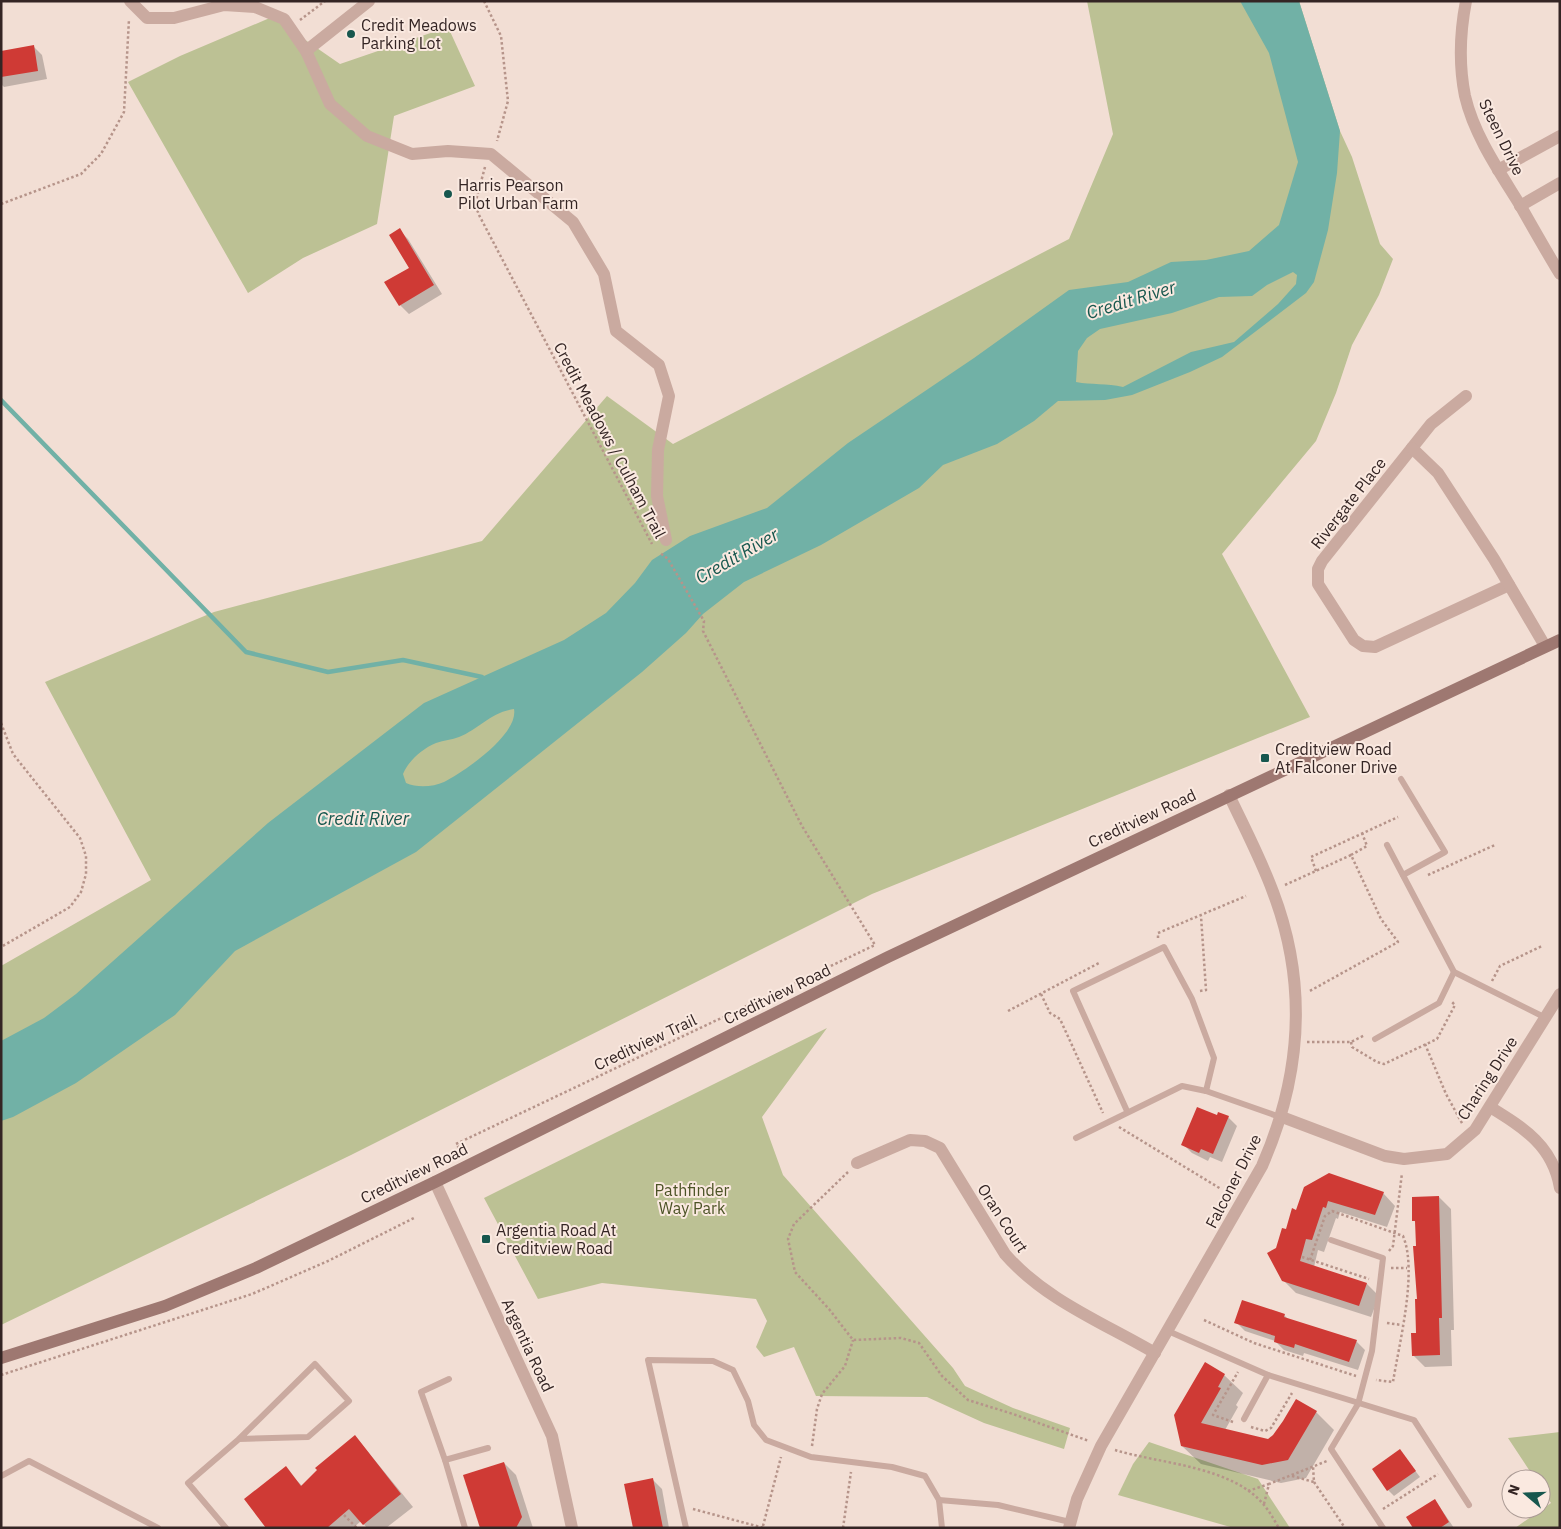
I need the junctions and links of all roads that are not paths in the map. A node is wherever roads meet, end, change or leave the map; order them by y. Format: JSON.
{"nodes":[{"id":1,"x":370,"y":1,"type":"edge"},
{"id":2,"x":1466,"y":1,"type":"edge"},
{"id":3,"x":130,"y":2,"type":"edge"},
{"id":4,"x":306,"y":51,"type":"junction"},
{"id":5,"x":1560,"y":136,"type":"edge"},
{"id":6,"x":1498,"y":170,"type":"junction"},
{"id":7,"x":1560,"y":184,"type":"edge"},
{"id":8,"x":1520,"y":206,"type":"junction"},
{"id":9,"x":1560,"y":274,"type":"edge"},
{"id":10,"x":1466,"y":396,"type":"dead end"},
{"id":11,"x":1412,"y":448,"type":"junction"},
{"id":12,"x":666,"y":540,"type":"dead end"},
{"id":13,"x":1509,"y":585,"type":"junction"},
{"id":14,"x":1560,"y":640,"type":"edge"},
{"id":15,"x":1545,"y":646,"type":"junction"},
{"id":16,"x":1401,"y":779,"type":"dead end"},
{"id":17,"x":1229,"y":794,"type":"junction"},
{"id":18,"x":1387,"y":845,"type":"dead end"},
{"id":19,"x":1403,"y":875,"type":"junction"},
{"id":20,"x":1454,"y":972,"type":"junction"},
{"id":21,"x":1560,"y":994,"type":"edge"},
{"id":22,"x":1544,"y":1017,"type":"junction"},
{"id":23,"x":1375,"y":1039,"type":"dead end"},
{"id":24,"x":1206,"y":1091,"type":"junction"},
{"id":25,"x":1490,"y":1106,"type":"junction"},
{"id":26,"x":1127,"y":1111,"type":"junction"},
{"id":27,"x":1282,"y":1117,"type":"junction"},
{"id":28,"x":1076,"y":1138,"type":"dead end"},
{"id":29,"x":857,"y":1163,"type":"road end"},
{"id":30,"x":434,"y":1182,"type":"junction"},
{"id":31,"x":1560,"y":1188,"type":"edge"},
{"id":32,"x":1331,"y":1240,"type":"dead end"},
{"id":33,"x":1168,"y":1331,"type":"junction"},
{"id":34,"x":1155,"y":1353,"type":"junction"},
{"id":35,"x":1,"y":1358,"type":"edge"},
{"id":36,"x":1268,"y":1375,"type":"junction"},
{"id":37,"x":449,"y":1379,"type":"dead end"},
{"id":38,"x":1358,"y":1404,"type":"junction"},
{"id":39,"x":1244,"y":1419,"type":"dead end"},
{"id":40,"x":239,"y":1439,"type":"junction"},
{"id":41,"x":488,"y":1448,"type":"dead end"},
{"id":42,"x":445,"y":1460,"type":"junction"},
{"id":43,"x":1,"y":1476,"type":"edge"},
{"id":44,"x":939,"y":1500,"type":"junction"},
{"id":45,"x":1469,"y":1505,"type":"dead end"},
{"id":46,"x":1070,"y":1525,"type":"edge"},
{"id":47,"x":158,"y":1528,"type":"edge"},
{"id":48,"x":226,"y":1528,"type":"edge"},
{"id":49,"x":465,"y":1528,"type":"edge"},
{"id":50,"x":572,"y":1528,"type":"edge"},
{"id":51,"x":686,"y":1528,"type":"edge"},
{"id":52,"x":942,"y":1528,"type":"edge"},
{"id":53,"x":1383,"y":1528,"type":"edge"}],
"edges":[{"from":1,"to":4,"type":"street"},
{"from":2,"to":6,"type":"street","name":"Steen Drive"},
{"from":3,"to":4,"type":"street"},
{"from":4,"to":12,"type":"street"},
{"from":5,"to":6,"type":"street"},
{"from":6,"to":8,"type":"street","name":"Steen Drive"},
{"from":7,"to":8,"type":"street"},
{"from":8,"to":9,"type":"street","name":"Steen Drive"},
{"from":10,"to":11,"type":"street","name":"Rivergate Place"},
{"from":11,"to":13,"type":"street"},
{"from":11,"to":13,"type":"street","name":"Rivergate Place"},
{"from":13,"to":15,"type":"street"},
{"from":14,"to":15,"type":"main road","name":"Creditview Road"},
{"from":15,"to":17,"type":"main road","name":"Creditview Road"},
{"from":16,"to":19,"type":"lane"},
{"from":17,"to":27,"type":"street","name":"Falconer Drive"},
{"from":17,"to":30,"type":"main road","name":"Creditview Road"},
{"from":18,"to":19,"type":"lane"},
{"from":19,"to":20,"type":"lane"},
{"from":20,"to":22,"type":"lane"},
{"from":20,"to":23,"type":"lane"},
{"from":21,"to":22,"type":"street","name":"Charing Drive"},
{"from":22,"to":25,"type":"street","name":"Charing Drive"},
{"from":24,"to":26,"type":"lane"},
{"from":24,"to":26,"type":"lane"},
{"from":24,"to":27,"type":"lane"},
{"from":25,"to":27,"type":"street","name":"Charing Drive"},
{"from":25,"to":31,"type":"street"},
{"from":26,"to":28,"type":"lane"},
{"from":27,"to":33,"type":"street","name":"Falconer Drive"},
{"from":29,"to":34,"type":"street","name":"Oran Court"},
{"from":30,"to":35,"type":"main road","name":"Creditview Road"},
{"from":30,"to":50,"type":"street","name":"Argentia Road"},
{"from":32,"to":38,"type":"lane"},
{"from":33,"to":34,"type":"street","name":"Falconer Drive"},
{"from":33,"to":36,"type":"lane"},
{"from":34,"to":46,"type":"street","name":"Falconer Drive"},
{"from":36,"to":38,"type":"lane"},
{"from":36,"to":39,"type":"lane"},
{"from":37,"to":42,"type":"lane"},
{"from":38,"to":45,"type":"lane"},
{"from":38,"to":53,"type":"lane"},
{"from":40,"to":40,"type":"lane"},
{"from":40,"to":48,"type":"lane"},
{"from":41,"to":42,"type":"lane"},
{"from":42,"to":49,"type":"lane"},
{"from":43,"to":47,"type":"lane"},
{"from":44,"to":46,"type":"lane"},
{"from":44,"to":51,"type":"lane"},
{"from":44,"to":52,"type":"lane"}]}
